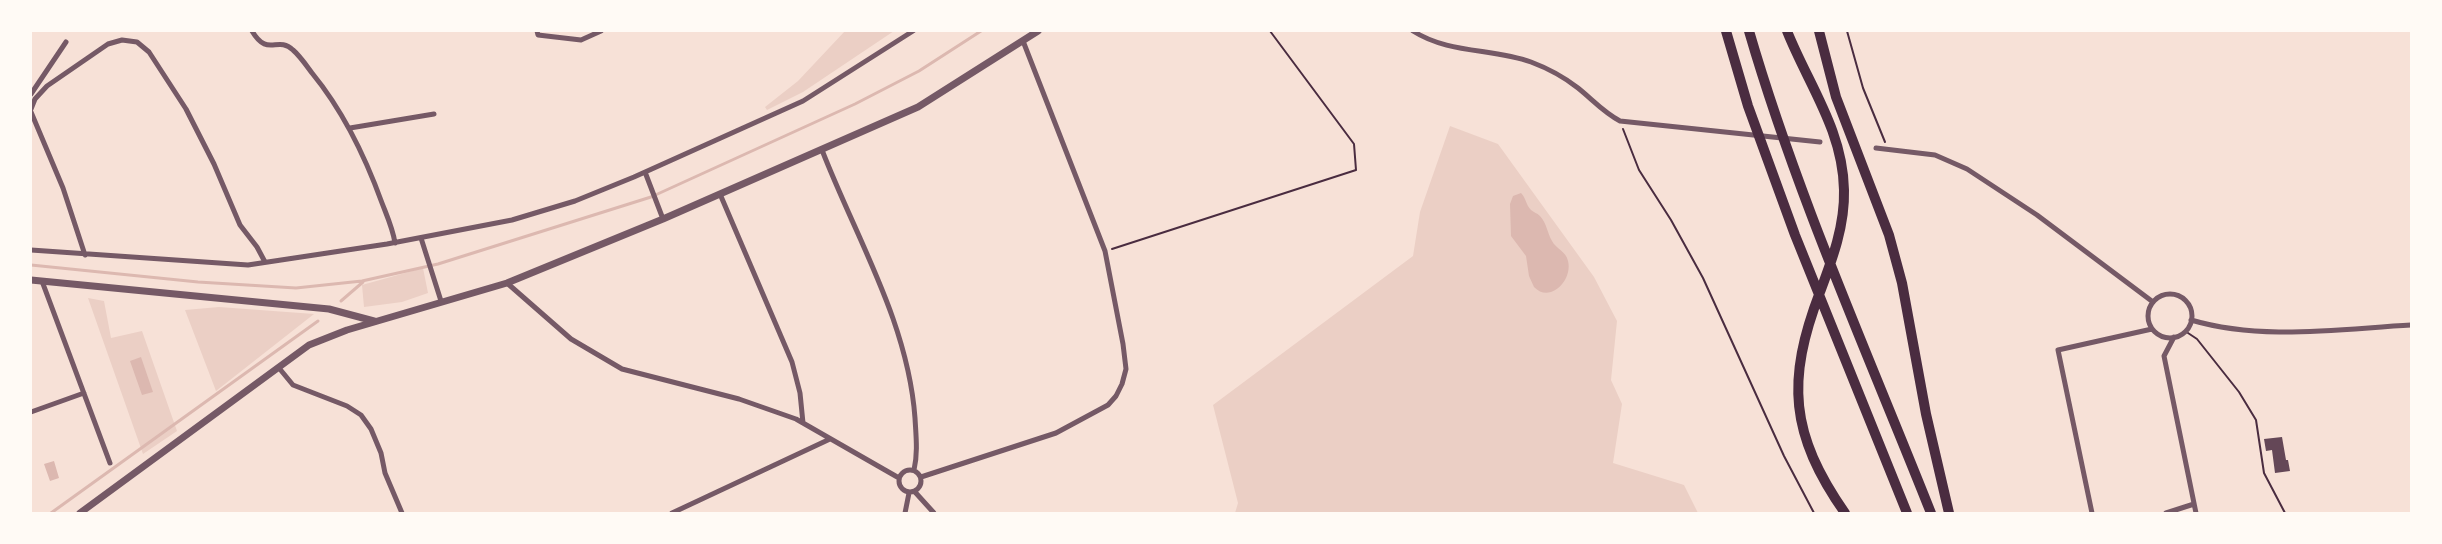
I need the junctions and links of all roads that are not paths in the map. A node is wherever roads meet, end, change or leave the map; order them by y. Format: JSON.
{"nodes":[{"id":1,"x":252,"y":31,"type":"edge"},
{"id":2,"x":537,"y":31,"type":"edge"},
{"id":3,"x":601,"y":31,"type":"edge"},
{"id":4,"x":913,"y":31,"type":"edge"},
{"id":5,"x":1038,"y":31,"type":"edge"},
{"id":6,"x":1413,"y":31,"type":"edge"},
{"id":7,"x":1726,"y":31,"type":"edge"},
{"id":8,"x":1749,"y":31,"type":"edge"},
{"id":9,"x":1786,"y":31,"type":"edge"},
{"id":10,"x":1819,"y":31,"type":"edge"},
{"id":11,"x":1023,"y":41,"type":"junction"},
{"id":12,"x":66,"y":42,"type":"dead end"},
{"id":13,"x":31,"y":94,"type":"edge"},
{"id":14,"x":31,"y":110,"type":"edge"},
{"id":15,"x":434,"y":114,"type":"dead end"},
{"id":16,"x":350,"y":128,"type":"junction"},
{"id":17,"x":1820,"y":142,"type":"dead end"},
{"id":18,"x":1876,"y":148,"type":"dead end"},
{"id":19,"x":822,"y":150,"type":"junction"},
{"id":20,"x":645,"y":172,"type":"junction"},
{"id":21,"x":720,"y":194,"type":"junction"},
{"id":22,"x":663,"y":219,"type":"junction"},
{"id":23,"x":421,"y":238,"type":"junction"},
{"id":24,"x":396,"y":243,"type":"junction"},
{"id":25,"x":31,"y":250,"type":"edge"},
{"id":26,"x":85,"y":255,"type":"junction"},
{"id":27,"x":265,"y":262,"type":"junction"},
{"id":28,"x":31,"y":280,"type":"edge"},
{"id":29,"x":42,"y":281,"type":"junction"},
{"id":30,"x":506,"y":283,"type":"junction"},
{"id":31,"x":441,"y":301,"type":"junction"},
{"id":32,"x":2153,"y":302,"type":"junction"},
{"id":33,"x":2191,"y":320,"type":"junction"},
{"id":34,"x":374,"y":321,"type":"junction"},
{"id":35,"x":2411,"y":325,"type":"edge"},
{"id":36,"x":2152,"y":329,"type":"junction"},
{"id":37,"x":2174,"y":337,"type":"junction"},
{"id":38,"x":279,"y":368,"type":"junction"},
{"id":39,"x":84,"y":393,"type":"junction"},
{"id":40,"x":31,"y":412,"type":"edge"},
{"id":41,"x":803,"y":423,"type":"junction"},
{"id":42,"x":830,"y":439,"type":"junction"},
{"id":43,"x":110,"y":463,"type":"dead end"},
{"id":44,"x":914,"y":470,"type":"junction"},
{"id":45,"x":921,"y":477,"type":"junction"},
{"id":46,"x":899,"y":478,"type":"junction"},
{"id":47,"x":912,"y":492,"type":"junction"},
{"id":48,"x":2194,"y":504,"type":"junction"},
{"id":49,"x":80,"y":513,"type":"edge"},
{"id":50,"x":402,"y":513,"type":"edge"},
{"id":51,"x":672,"y":513,"type":"edge"},
{"id":52,"x":905,"y":513,"type":"edge"},
{"id":53,"x":934,"y":513,"type":"edge"},
{"id":54,"x":1844,"y":513,"type":"edge"},
{"id":55,"x":1907,"y":513,"type":"edge"},
{"id":56,"x":1931,"y":513,"type":"edge"},
{"id":57,"x":1949,"y":513,"type":"edge"},
{"id":58,"x":2092,"y":513,"type":"edge"},
{"id":59,"x":2166,"y":513,"type":"edge"},
{"id":60,"x":2196,"y":513,"type":"edge"}],
"edges":[{"from":1,"to":16,"type":"street"},
{"from":2,"to":3,"type":"street"},
{"from":4,"to":20,"type":"street"},
{"from":5,"to":11,"type":"street"},
{"from":6,"to":17,"type":"street"},
{"from":7,"to":55,"type":"highway"},
{"from":8,"to":56,"type":"highway"},
{"from":9,"to":54,"type":"highway"},
{"from":10,"to":57,"type":"highway"},
{"from":11,"to":19,"type":"street"},
{"from":11,"to":45,"type":"street"},
{"from":12,"to":13,"type":"street"},
{"from":14,"to":26,"type":"street"},
{"from":14,"to":27,"type":"street"},
{"from":15,"to":16,"type":"street"},
{"from":16,"to":24,"type":"street"},
{"from":18,"to":32,"type":"street"},
{"from":19,"to":21,"type":"street"},
{"from":19,"to":44,"type":"street"},
{"from":20,"to":22,"type":"street"},
{"from":20,"to":23,"type":"street"},
{"from":21,"to":22,"type":"street"},
{"from":21,"to":41,"type":"street"},
{"from":22,"to":30,"type":"street"},
{"from":23,"to":24,"type":"street"},
{"from":23,"to":31,"type":"street"},
{"from":24,"to":27,"type":"street"},
{"from":25,"to":26,"type":"street"},
{"from":26,"to":27,"type":"street"},
{"from":28,"to":29,"type":"street"},
{"from":29,"to":34,"type":"street"},
{"from":29,"to":39,"type":"street"},
{"from":30,"to":31,"type":"street"},
{"from":30,"to":41,"type":"street"},
{"from":31,"to":34,"type":"street"},
{"from":32,"to":33,"type":"street"},
{"from":32,"to":36,"type":"street"},
{"from":33,"to":35,"type":"street"},
{"from":33,"to":37,"type":"street"},
{"from":34,"to":38,"type":"street"},
{"from":36,"to":37,"type":"street"},
{"from":36,"to":58,"type":"street"},
{"from":37,"to":48,"type":"street"},
{"from":38,"to":49,"type":"street"},
{"from":38,"to":50,"type":"street"},
{"from":39,"to":40,"type":"street"},
{"from":39,"to":43,"type":"street"},
{"from":41,"to":42,"type":"street"},
{"from":42,"to":46,"type":"street"},
{"from":42,"to":51,"type":"street"},
{"from":44,"to":45,"type":"street"},
{"from":44,"to":46,"type":"street"},
{"from":45,"to":47,"type":"street"},
{"from":46,"to":47,"type":"street"},
{"from":47,"to":52,"type":"street"},
{"from":47,"to":53,"type":"street"},
{"from":48,"to":59,"type":"street"},
{"from":48,"to":60,"type":"street"}]}
